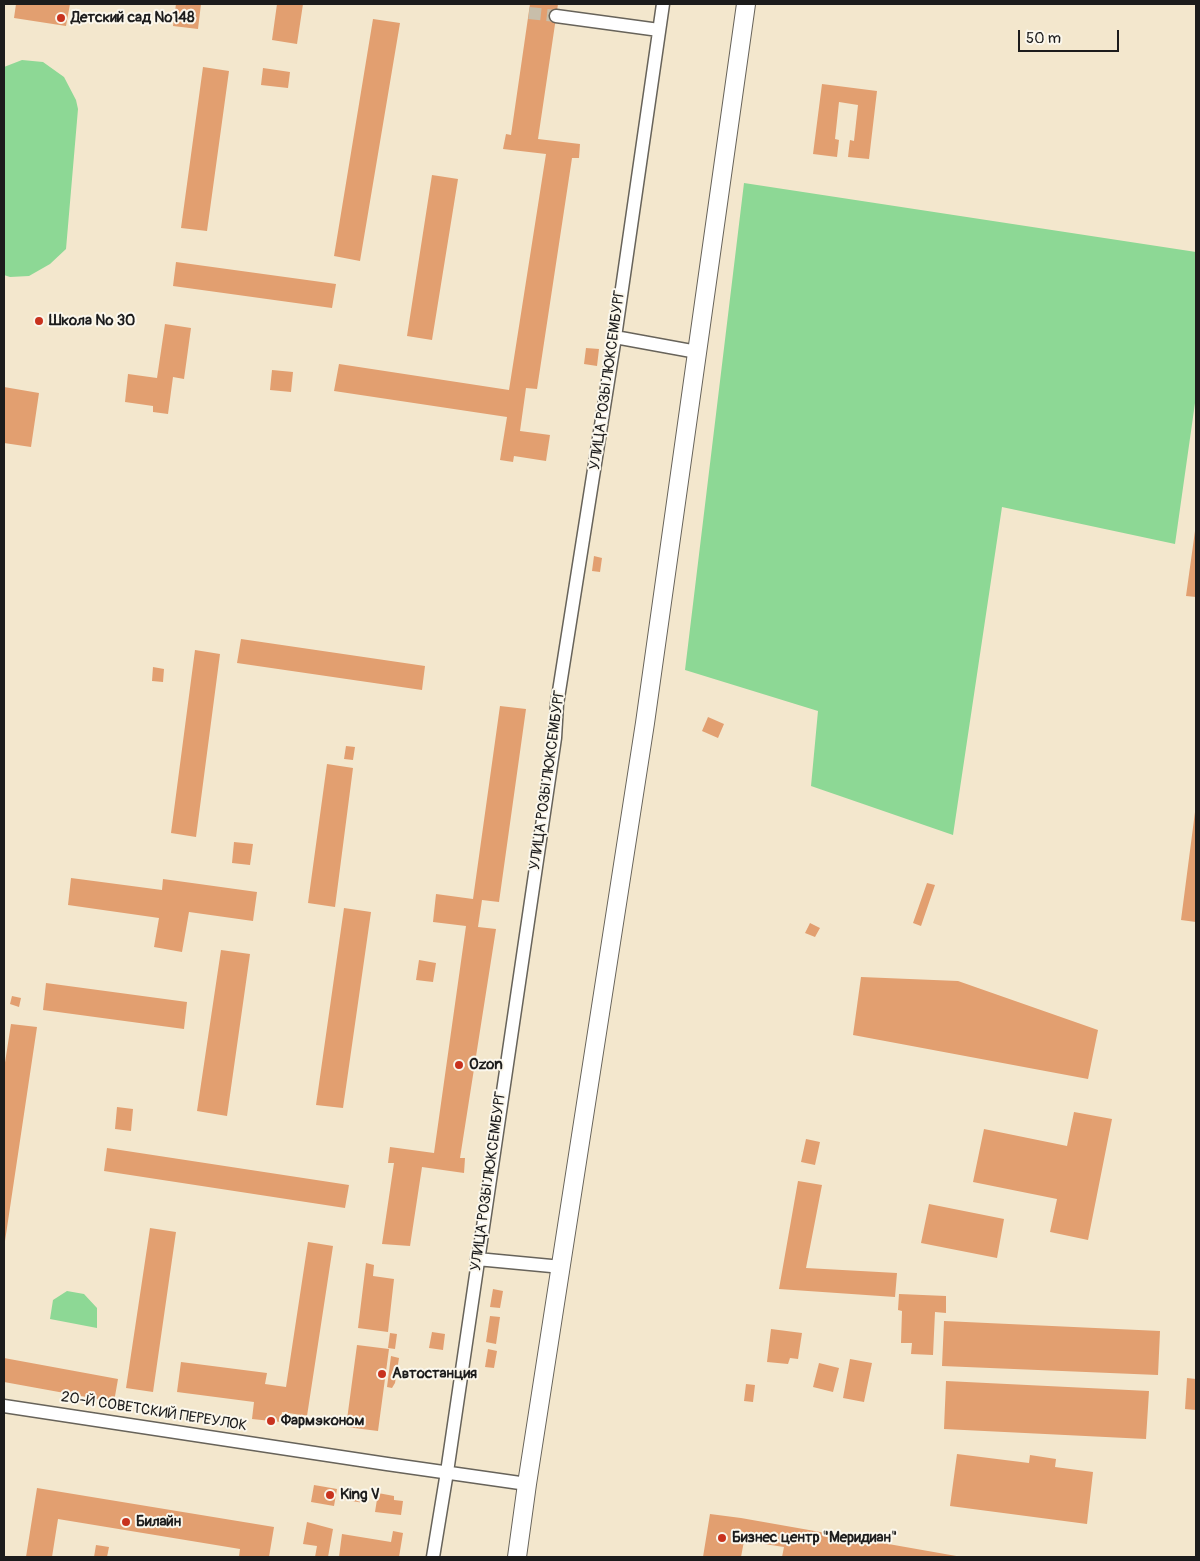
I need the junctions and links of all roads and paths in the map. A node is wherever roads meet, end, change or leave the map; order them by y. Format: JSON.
{"nodes":[{"id":1,"x":663,"y":4,"type":"edge"},
{"id":2,"x":746,"y":4,"type":"edge"},
{"id":3,"x":556,"y":16,"type":"tunnel mouth"},
{"id":4,"x":659,"y":30,"type":"junction"},
{"id":5,"x":615,"y":337,"type":"junction"},
{"id":6,"x":697,"y":352,"type":"junction"},
{"id":7,"x":478,"y":1259,"type":"junction"},
{"id":8,"x":562,"y":1267,"type":"junction"},
{"id":9,"x":4,"y":1406,"type":"edge"},
{"id":10,"x":447,"y":1472,"type":"junction"},
{"id":11,"x":527,"y":1484,"type":"junction"},
{"id":12,"x":433,"y":1557,"type":"edge"},
{"id":13,"x":517,"y":1557,"type":"edge"}],
"edges":[{"from":1,"to":4,"type":"street","name":"УЛИЦА РОЗЫ ЛЮКСЕМБУРГ"},
{"from":2,"to":6,"type":"main road"},
{"from":3,"to":4,"type":"street"},
{"from":4,"to":5,"type":"street","name":"УЛИЦА РОЗЫ ЛЮКСЕМБУРГ"},
{"from":5,"to":6,"type":"street"},
{"from":5,"to":7,"type":"street","name":"УЛИЦА РОЗЫ ЛЮКСЕМБУРГ"},
{"from":6,"to":8,"type":"main road"},
{"from":7,"to":8,"type":"street"},
{"from":7,"to":10,"type":"street","name":"УЛИЦА РОЗЫ ЛЮКСЕМБУРГ"},
{"from":8,"to":11,"type":"main road"},
{"from":9,"to":10,"type":"street","name":"20-Й СОВЕТСКИЙ ПЕРЕУЛОК"},
{"from":10,"to":11,"type":"street","name":"20-Й СОВЕТСКИЙ ПЕРЕУЛОК"},
{"from":10,"to":12,"type":"street","name":"УЛИЦА РОЗЫ ЛЮКСЕМБУРГ"},
{"from":11,"to":13,"type":"main road"}]}
